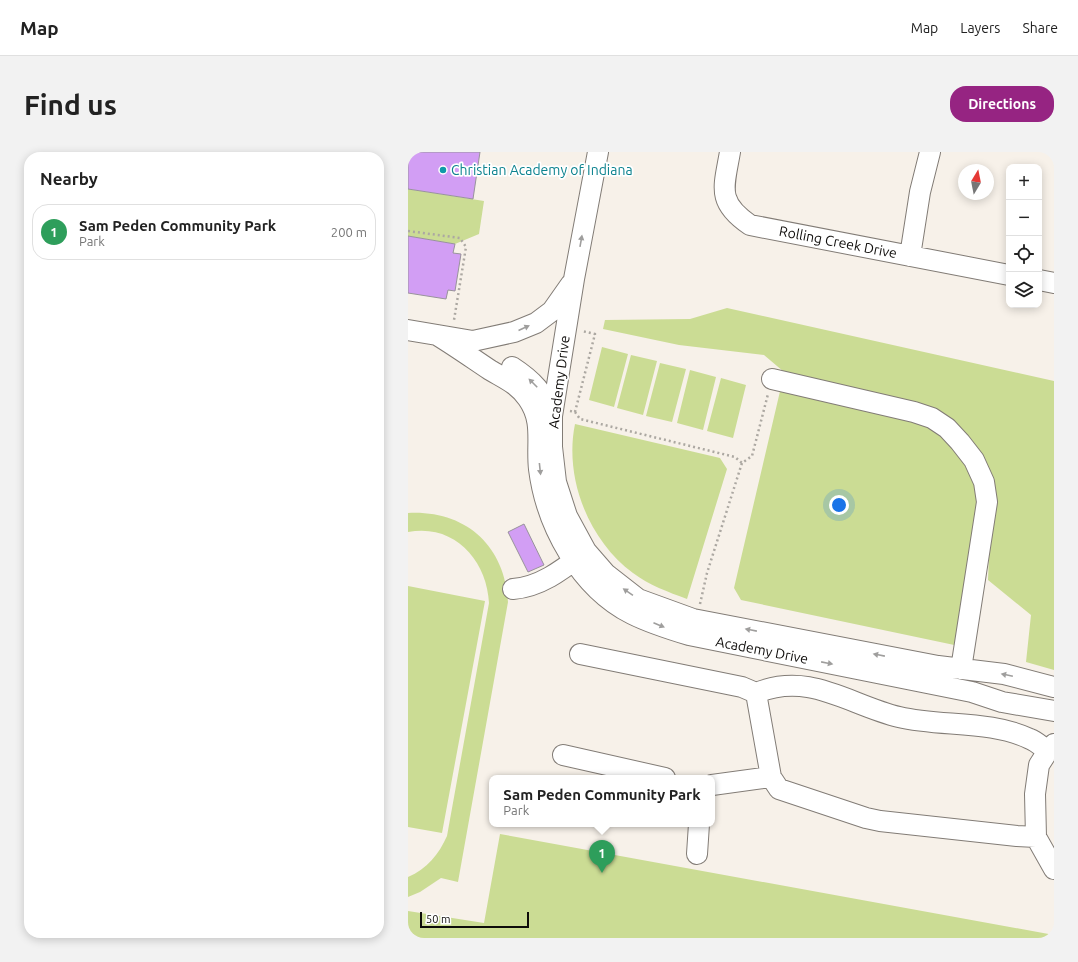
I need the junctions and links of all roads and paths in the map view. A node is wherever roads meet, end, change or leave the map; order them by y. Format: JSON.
{"nodes":[{"id":1,"x":598,"y":152,"type":"edge"},
{"id":2,"x":730,"y":152,"type":"edge"},
{"id":3,"x":930,"y":152,"type":"edge"},
{"id":4,"x":408,"y":231,"type":"edge"},
{"id":5,"x":910,"y":256,"type":"junction"},
{"id":6,"x":1006,"y":274,"type":"edge"},
{"id":7,"x":574,"y":279,"type":"junction"},
{"id":8,"x":1042,"y":281,"type":"edge"},
{"id":9,"x":1054,"y":283,"type":"edge"},
{"id":10,"x":453,"y":324,"type":"dead end"},
{"id":11,"x":576,"y":329,"type":"dead end"},
{"id":12,"x":408,"y":330,"type":"edge"},
{"id":13,"x":437,"y":335,"type":"junction"},
{"id":14,"x":497,"y":337,"type":"junction"},
{"id":15,"x":472,"y":357,"type":"junction"},
{"id":16,"x":496,"y":359,"type":"junction"},
{"id":17,"x":772,"y":379,"type":"joint"},
{"id":18,"x":553,"y":412,"type":"junction"},
{"id":19,"x":575,"y":412,"type":"junction"},
{"id":20,"x":742,"y":463,"type":"junction"},
{"id":21,"x":580,"y":556,"type":"junction"},
{"id":22,"x":513,"y":589,"type":"dead end"},
{"id":23,"x":696,"y":620,"type":"junction"},
{"id":24,"x":580,"y":654,"type":"dead end"},
{"id":25,"x":968,"y":670,"type":"junction"},
{"id":26,"x":1050,"y":686,"type":"edge"},
{"id":27,"x":972,"y":692,"type":"junction"},
{"id":28,"x":756,"y":694,"type":"junction"},
{"id":29,"x":1048,"y":711,"type":"edge"},
{"id":30,"x":1051,"y":747,"type":"edge"},
{"id":31,"x":563,"y":755,"type":"dead end"},
{"id":32,"x":652,"y":775,"type":"edge"},
{"id":33,"x":771,"y":777,"type":"junction"},
{"id":34,"x":715,"y":785,"type":"edge"},
{"id":35,"x":699,"y":827,"type":"edge"},
{"id":36,"x":1036,"y":836,"type":"junction"},
{"id":37,"x":697,"y":854,"type":"dead end"},
{"id":38,"x":1054,"y":869,"type":"edge"}],
"edges":[{"from":7,"to":1,"type":"street","name":"Academy Drive","one_way":true},
{"from":2,"to":5,"type":"street","name":"Rolling Creek Drive"},
{"from":3,"to":5,"type":"street"},
{"from":4,"to":10,"type":"path"},
{"from":5,"to":6,"type":"street","name":"Rolling Creek Drive"},
{"from":14,"to":7,"type":"street","name":"Academy Drive","one_way":true},
{"from":7,"to":18,"type":"street","name":"Academy Drive"},
{"from":8,"to":9,"type":"street"},
{"from":11,"to":19,"type":"path"},
{"from":12,"to":13,"type":"street","name":"Academy Drive"},
{"from":13,"to":14,"type":"street","name":"Academy Drive"},
{"from":13,"to":15,"type":"street","name":"Academy Drive"},
{"from":14,"to":16,"type":"street"},
{"from":15,"to":16,"type":"street"},
{"from":15,"to":21,"type":"street","name":"Academy Drive","one_way":true},
{"from":18,"to":16,"type":"street","one_way":true},
{"from":17,"to":20,"type":"path"},
{"from":17,"to":25,"type":"street"},
{"from":18,"to":19,"type":"path"},
{"from":18,"to":21,"type":"street","name":"Academy Drive"},
{"from":19,"to":20,"type":"path"},
{"from":20,"to":23,"type":"path"},
{"from":21,"to":22,"type":"street"},
{"from":23,"to":21,"type":"street","name":"Academy Drive","one_way":true},
{"from":21,"to":27,"type":"street","name":"Academy Drive","one_way":true},
{"from":25,"to":23,"type":"street","name":"Academy Drive","one_way":true},
{"from":24,"to":28,"type":"street"},
{"from":26,"to":25,"type":"street","name":"Academy Drive","one_way":true},
{"from":25,"to":27,"type":"street"},
{"from":27,"to":29,"type":"street","name":"Academy Drive"},
{"from":28,"to":30,"type":"street"},
{"from":28,"to":33,"type":"street"},
{"from":30,"to":36,"type":"street"},
{"from":31,"to":32,"type":"street"},
{"from":33,"to":34,"type":"street"},
{"from":33,"to":36,"type":"street"},
{"from":35,"to":37,"type":"street"},
{"from":36,"to":38,"type":"street"}]}
